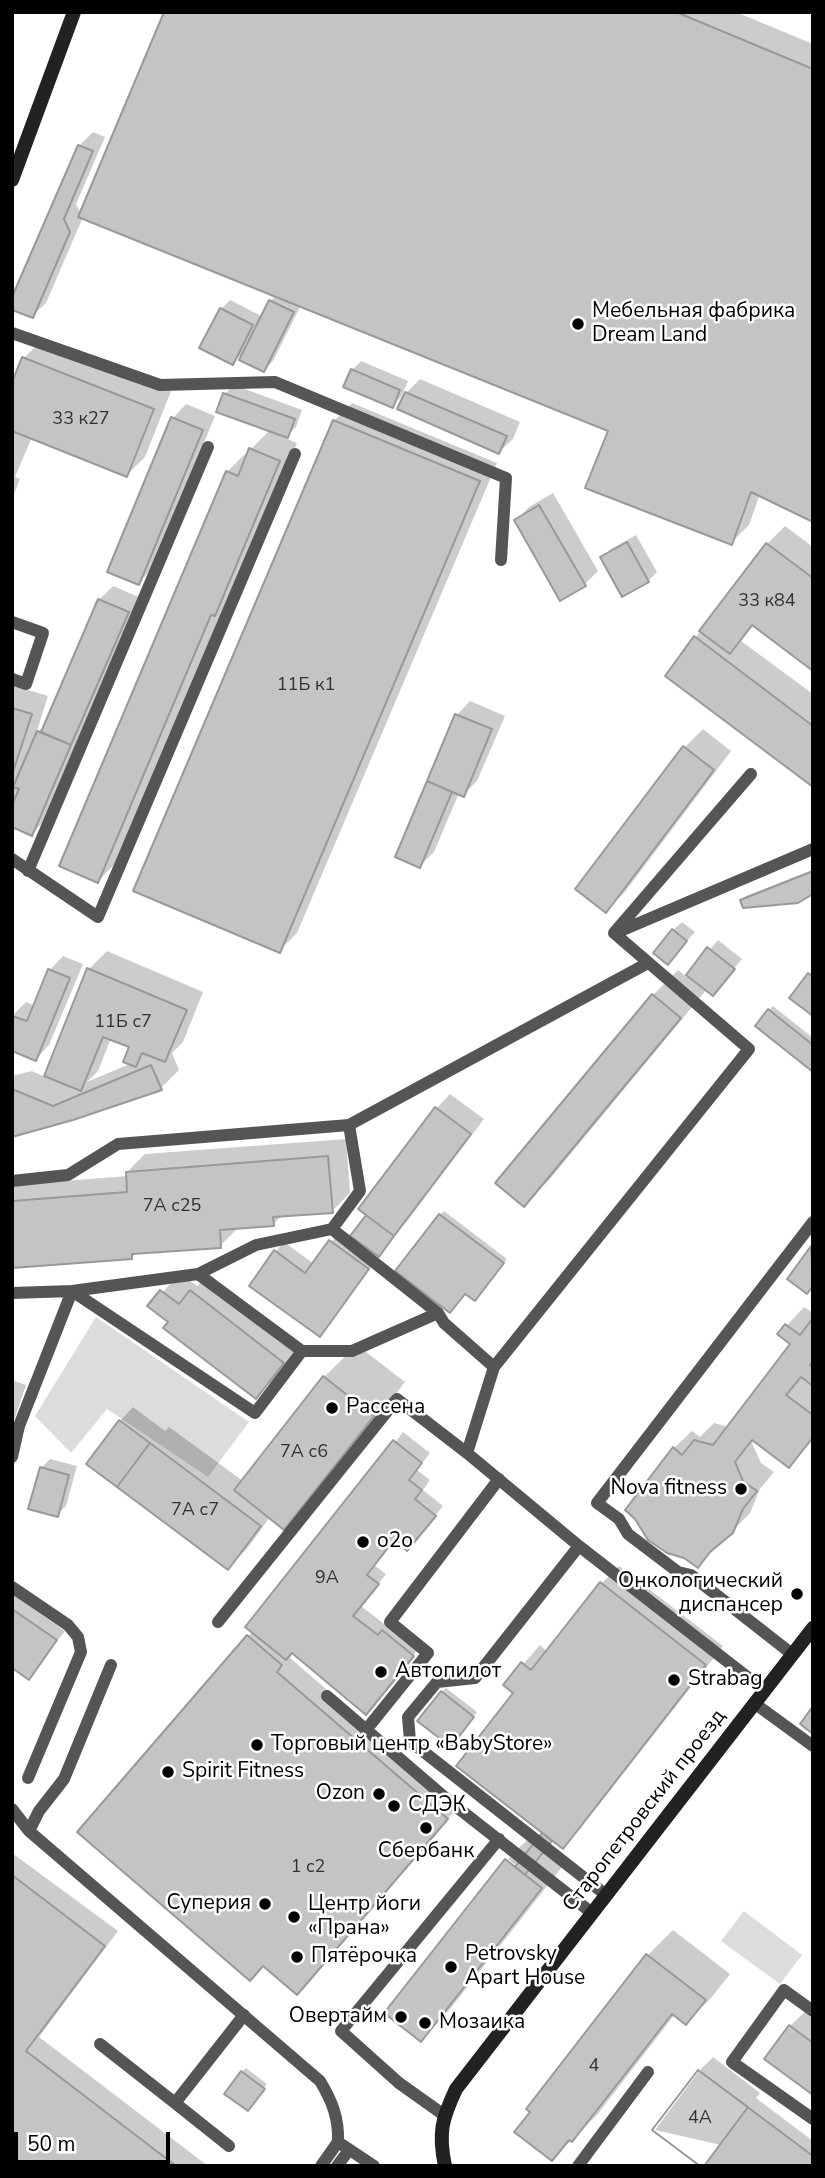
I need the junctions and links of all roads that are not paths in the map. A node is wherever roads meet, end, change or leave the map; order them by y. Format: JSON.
{"nodes":[{"id":1,"x":74,"y":12,"type":"edge"},
{"id":2,"x":12,"y":180,"type":"edge"},
{"id":3,"x":12,"y":332,"type":"edge"},
{"id":4,"x":208,"y":447,"type":"dead end"},
{"id":5,"x":295,"y":454,"type":"dead end"},
{"id":6,"x":501,"y":561,"type":"dead end"},
{"id":7,"x":12,"y":622,"type":"edge"},
{"id":8,"x":12,"y":679,"type":"edge"},
{"id":9,"x":751,"y":774,"type":"dead end"},
{"id":10,"x":813,"y":849,"type":"edge"},
{"id":11,"x":12,"y":859,"type":"edge"},
{"id":12,"x":27,"y":871,"type":"junction"},
{"id":13,"x":614,"y":933,"type":"junction"},
{"id":14,"x":648,"y":963,"type":"junction"},
{"id":15,"x":349,"y":1125,"type":"junction"},
{"id":16,"x":12,"y":1181,"type":"edge"},
{"id":17,"x":813,"y":1222,"type":"edge"},
{"id":18,"x":332,"y":1229,"type":"junction"},
{"id":19,"x":198,"y":1275,"type":"junction"},
{"id":20,"x":72,"y":1291,"type":"junction"},
{"id":21,"x":12,"y":1293,"type":"edge"},
{"id":22,"x":438,"y":1313,"type":"junction"},
{"id":23,"x":302,"y":1351,"type":"junction"},
{"id":24,"x":494,"y":1367,"type":"junction"},
{"id":25,"x":467,"y":1453,"type":"junction"},
{"id":26,"x":12,"y":1457,"type":"edge"},
{"id":27,"x":499,"y":1479,"type":"junction"},
{"id":28,"x":579,"y":1546,"type":"junction"},
{"id":29,"x":12,"y":1587,"type":"edge"},
{"id":30,"x":218,"y":1622,"type":"dead end"},
{"id":31,"x":813,"y":1628,"type":"edge"},
{"id":32,"x":792,"y":1654,"type":"junction"},
{"id":33,"x":111,"y":1665,"type":"dead end"},
{"id":34,"x":764,"y":1690,"type":"junction"},
{"id":35,"x":327,"y":1696,"type":"dead end"},
{"id":36,"x":754,"y":1703,"type":"junction"},
{"id":37,"x":366,"y":1730,"type":"junction"},
{"id":38,"x":813,"y":1746,"type":"edge"},
{"id":39,"x":28,"y":1778,"type":"dead end"},
{"id":40,"x":12,"y":1809,"type":"edge"},
{"id":41,"x":29,"y":1831,"type":"junction"},
{"id":42,"x":499,"y":1839,"type":"junction"},
{"id":43,"x":606,"y":1895,"type":"junction"},
{"id":44,"x":592,"y":1913,"type":"junction"},
{"id":45,"x":813,"y":2011,"type":"edge"},
{"id":46,"x":244,"y":2015,"type":"junction"},
{"id":47,"x":100,"y":2044,"type":"dead end"},
{"id":48,"x":648,"y":2072,"type":"dead end"},
{"id":49,"x":175,"y":2103,"type":"junction"},
{"id":50,"x":444,"y":2115,"type":"junction"},
{"id":51,"x":813,"y":2119,"type":"edge"},
{"id":52,"x":338,"y":2142,"type":"junction"},
{"id":53,"x":229,"y":2146,"type":"dead end"},
{"id":54,"x":349,"y":2150,"type":"junction"},
{"id":55,"x":321,"y":2166,"type":"edge"},
{"id":56,"x":337,"y":2166,"type":"edge"},
{"id":57,"x":374,"y":2166,"type":"edge"},
{"id":58,"x":446,"y":2166,"type":"edge"},
{"id":59,"x":578,"y":2166,"type":"edge"}],
"edges":[{"from":1,"to":2,"type":"street"},
{"from":3,"to":6,"type":"lane"},
{"from":4,"to":12,"type":"lane"},
{"from":5,"to":12,"type":"lane"},
{"from":7,"to":8,"type":"lane"},
{"from":9,"to":13,"type":"lane"},
{"from":10,"to":13,"type":"lane"},
{"from":11,"to":12,"type":"lane"},
{"from":13,"to":14,"type":"lane"},
{"from":14,"to":15,"type":"lane"},
{"from":14,"to":24,"type":"lane"},
{"from":15,"to":16,"type":"lane"},
{"from":15,"to":18,"type":"lane"},
{"from":17,"to":32,"type":"lane"},
{"from":18,"to":19,"type":"lane"},
{"from":18,"to":22,"type":"lane"},
{"from":19,"to":20,"type":"lane"},
{"from":19,"to":23,"type":"lane"},
{"from":20,"to":21,"type":"lane"},
{"from":20,"to":23,"type":"lane"},
{"from":20,"to":26,"type":"lane"},
{"from":22,"to":23,"type":"lane"},
{"from":22,"to":24,"type":"lane"},
{"from":24,"to":25,"type":"lane"},
{"from":25,"to":27,"type":"lane"},
{"from":25,"to":30,"type":"lane"},
{"from":27,"to":28,"type":"lane"},
{"from":27,"to":37,"type":"lane"},
{"from":28,"to":34,"type":"lane"},
{"from":28,"to":43,"type":"lane"},
{"from":29,"to":39,"type":"lane"},
{"from":31,"to":32,"type":"street","name":"Старопетровский проезд"},
{"from":32,"to":34,"type":"street","name":"Старопетровский проезд"},
{"from":33,"to":41,"type":"lane"},
{"from":34,"to":36,"type":"street","name":"Старопетровский проезд"},
{"from":35,"to":37,"type":"lane"},
{"from":36,"to":38,"type":"lane"},
{"from":36,"to":43,"type":"street","name":"Старопетровский проезд"},
{"from":37,"to":42,"type":"lane"},
{"from":40,"to":41,"type":"lane"},
{"from":41,"to":46,"type":"lane"},
{"from":42,"to":44,"type":"lane"},
{"from":42,"to":50,"type":"lane"},
{"from":43,"to":44,"type":"street","name":"Старопетровский проезд"},
{"from":44,"to":50,"type":"street","name":"Старопетровский проезд"},
{"from":45,"to":51,"type":"lane"},
{"from":46,"to":49,"type":"lane"},
{"from":46,"to":52,"type":"lane"},
{"from":47,"to":49,"type":"lane"},
{"from":48,"to":59,"type":"lane"},
{"from":49,"to":53,"type":"lane"},
{"from":50,"to":58,"type":"street","name":"Старопетровский проезд"},
{"from":52,"to":54,"type":"lane"},
{"from":52,"to":55,"type":"lane"},
{"from":54,"to":56,"type":"lane"},
{"from":54,"to":57,"type":"lane"}]}
